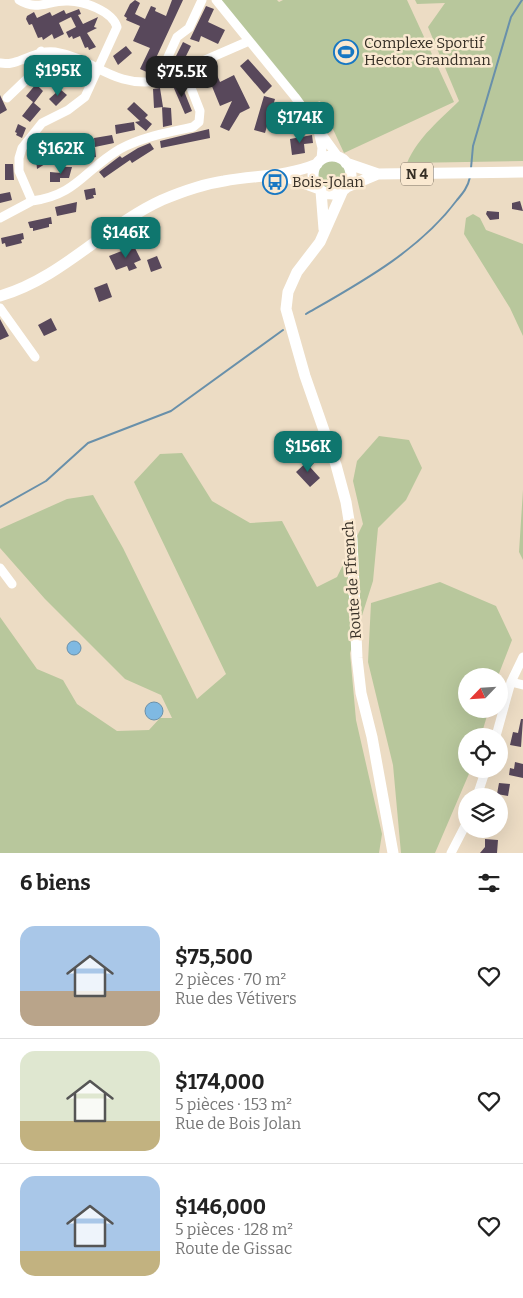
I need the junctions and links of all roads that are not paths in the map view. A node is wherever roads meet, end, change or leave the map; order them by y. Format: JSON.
{"nodes":[{"id":1,"x":19,"y":0,"type":"edge"},
{"id":2,"x":202,"y":0,"type":"edge"},
{"id":3,"x":216,"y":0,"type":"edge"},
{"id":4,"x":31,"y":3,"type":"edge"},
{"id":5,"x":249,"y":40,"type":"junction"},
{"id":6,"x":41,"y":51,"type":"junction"},
{"id":7,"x":0,"y":64,"type":"edge"},
{"id":8,"x":99,"y":70,"type":"junction"},
{"id":9,"x":184,"y":70,"type":"junction"},
{"id":10,"x":157,"y":81,"type":"junction"},
{"id":11,"x":7,"y":98,"type":"dead end"},
{"id":12,"x":315,"y":124,"type":"junction"},
{"id":13,"x":343,"y":161,"type":"junction"},
{"id":14,"x":319,"y":162,"type":"junction"},
{"id":15,"x":523,"y":172,"type":"edge"},
{"id":16,"x":378,"y":174,"type":"junction"},
{"id":17,"x":282,"y":175,"type":"junction"},
{"id":18,"x":319,"y":189,"type":"junction"},
{"id":19,"x":345,"y":189,"type":"junction"},
{"id":20,"x":32,"y":201,"type":"junction"},
{"id":21,"x":0,"y":218,"type":"edge"},
{"id":22,"x":324,"y":233,"type":"junction"},
{"id":23,"x":0,"y":296,"type":"edge"},
{"id":24,"x":0,"y":308,"type":"edge"},
{"id":25,"x":35,"y":358,"type":"dead end"},
{"id":26,"x":0,"y":568,"type":"edge"},
{"id":27,"x":12,"y":584,"type":"dead end"},
{"id":28,"x":523,"y":658,"type":"edge"},
{"id":29,"x":511,"y":682,"type":"junction"},
{"id":30,"x":523,"y":685,"type":"edge"},
{"id":31,"x":498,"y":728,"type":"edge"},
{"id":32,"x":459,"y":838,"type":"edge"},
{"id":33,"x":393,"y":853,"type":"edge"},
{"id":34,"x":451,"y":853,"type":"edge"}],
"edges":[{"from":1,"to":4,"type":"street"},
{"from":2,"to":10,"type":"street"},
{"from":3,"to":5,"type":"street"},
{"from":4,"to":8,"type":"street"},
{"from":5,"to":9,"type":"street"},
{"from":5,"to":12,"type":"street"},
{"from":6,"to":7,"type":"street"},
{"from":6,"to":8,"type":"street"},
{"from":6,"to":11,"type":"street"},
{"from":8,"to":10,"type":"street"},
{"from":8,"to":20,"type":"street"},
{"from":9,"to":10,"type":"street"},
{"from":9,"to":20,"type":"street"},
{"from":12,"to":13,"type":"street"},
{"from":12,"to":14,"type":"street"},
{"from":13,"to":14,"type":"main road"},
{"from":13,"to":16,"type":"main road","number":"N 4"},
{"from":13,"to":19,"type":"main road"},
{"from":14,"to":17,"type":"main road"},
{"from":14,"to":18,"type":"main road"},
{"from":15,"to":16,"type":"main road","number":"N 4"},
{"from":16,"to":19,"type":"main road","number":"N 4"},
{"from":17,"to":18,"type":"main road"},
{"from":17,"to":23,"type":"main road"},
{"from":18,"to":19,"type":"main road"},
{"from":18,"to":22,"type":"main road"},
{"from":19,"to":22,"type":"main road","name":"Route de Ffrench"},
{"from":20,"to":21,"type":"street"},
{"from":22,"to":33,"type":"main road","name":"Route de Ffrench"},
{"from":24,"to":25,"type":"street"},
{"from":26,"to":27,"type":"street"},
{"from":28,"to":29,"type":"street"},
{"from":29,"to":30,"type":"street"},
{"from":29,"to":31,"type":"street"},
{"from":32,"to":34,"type":"street"}]}
